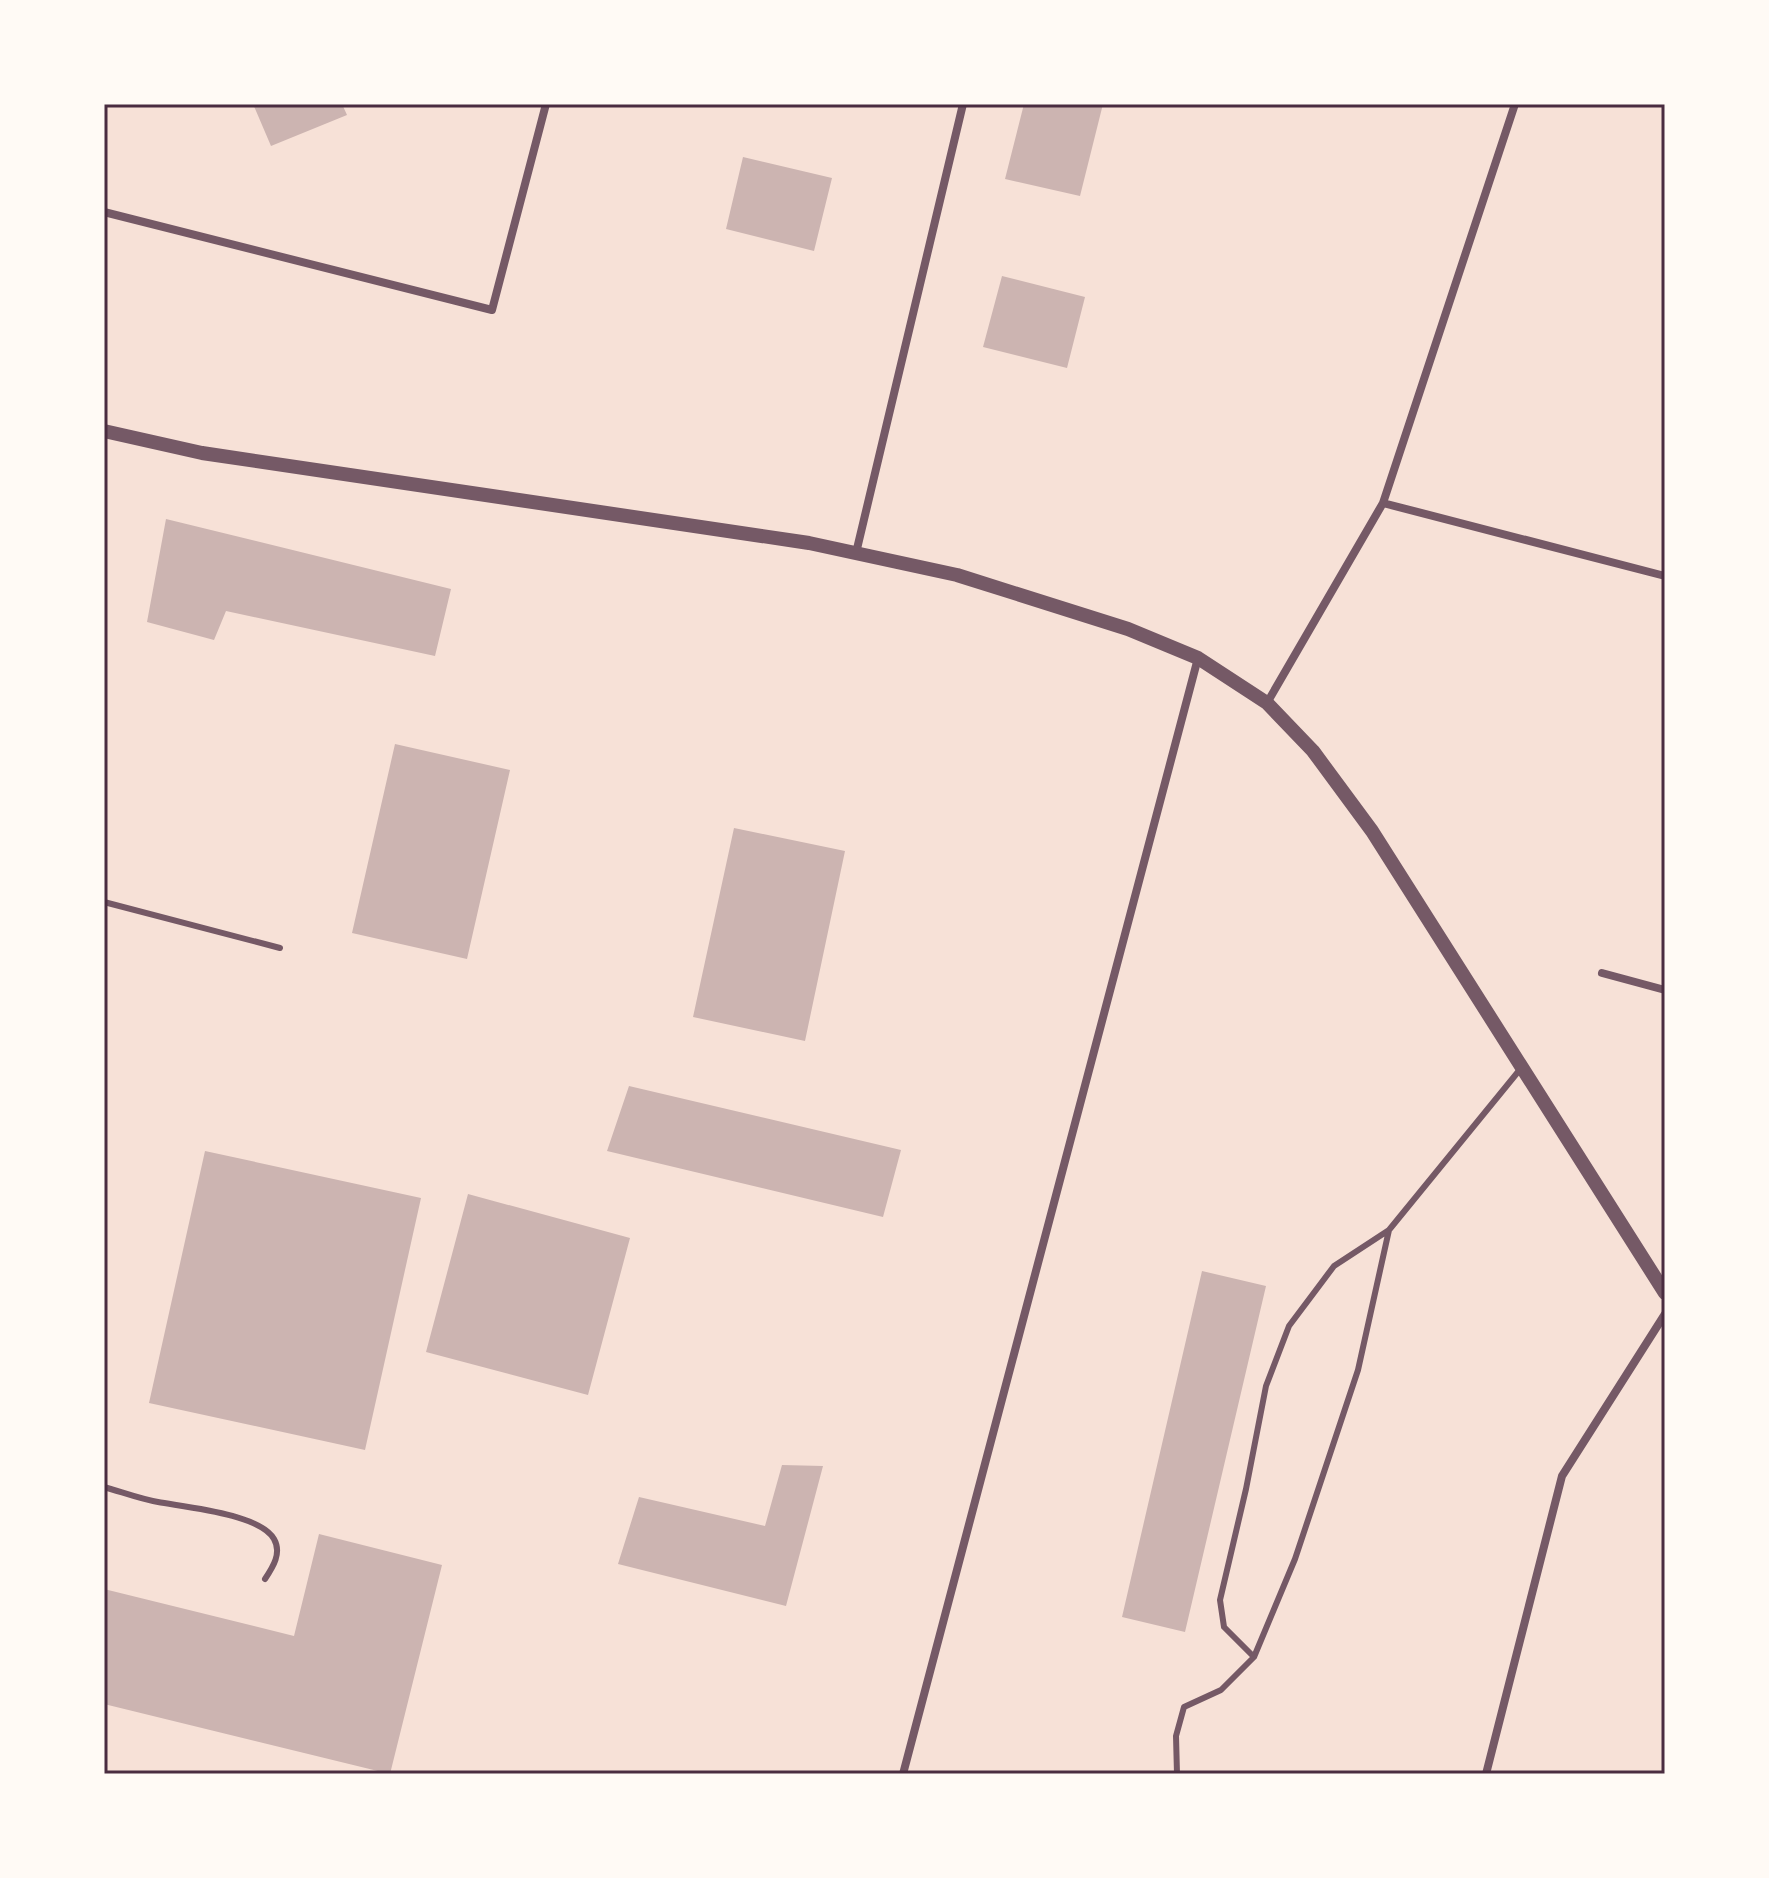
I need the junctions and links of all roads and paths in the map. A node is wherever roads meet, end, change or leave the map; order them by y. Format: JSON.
{"nodes":[{"id":1,"x":546,"y":104,"type":"edge"},
{"id":2,"x":963,"y":104,"type":"edge"},
{"id":3,"x":1515,"y":104,"type":"edge"},
{"id":4,"x":104,"y":212,"type":"edge"},
{"id":5,"x":104,"y":431,"type":"edge"},
{"id":6,"x":1383,"y":503,"type":"junction"},
{"id":7,"x":856,"y":553,"type":"junction"},
{"id":8,"x":1665,"y":576,"type":"edge"},
{"id":9,"x":1198,"y":658,"type":"junction"},
{"id":10,"x":1267,"y":703,"type":"junction"},
{"id":11,"x":104,"y":902,"type":"edge"},
{"id":12,"x":280,"y":948,"type":"dead end"},
{"id":13,"x":1602,"y":973,"type":"dead end"},
{"id":14,"x":1665,"y":990,"type":"edge"},
{"id":15,"x":1522,"y":1067,"type":"junction"},
{"id":16,"x":1389,"y":1230,"type":"junction"},
{"id":17,"x":1665,"y":1293,"type":"edge"},
{"id":18,"x":1665,"y":1314,"type":"edge"},
{"id":19,"x":104,"y":1487,"type":"edge"},
{"id":20,"x":265,"y":1579,"type":"dead end"},
{"id":21,"x":1254,"y":1657,"type":"junction"},
{"id":22,"x":903,"y":1774,"type":"edge"},
{"id":23,"x":1177,"y":1774,"type":"edge"},
{"id":24,"x":1486,"y":1774,"type":"edge"}],
"edges":[{"from":1,"to":4,"type":"street"},
{"from":2,"to":7,"type":"street"},
{"from":3,"to":6,"type":"street"},
{"from":5,"to":7,"type":"street"},
{"from":6,"to":8,"type":"street"},
{"from":6,"to":10,"type":"street"},
{"from":7,"to":9,"type":"street"},
{"from":9,"to":10,"type":"street"},
{"from":9,"to":22,"type":"street"},
{"from":10,"to":15,"type":"street"},
{"from":11,"to":12,"type":"lane"},
{"from":13,"to":14,"type":"street"},
{"from":15,"to":16,"type":"lane"},
{"from":15,"to":17,"type":"street"},
{"from":16,"to":21,"type":"lane"},
{"from":16,"to":21,"type":"lane"},
{"from":18,"to":24,"type":"street"},
{"from":19,"to":20,"type":"lane"},
{"from":21,"to":23,"type":"lane"}]}
